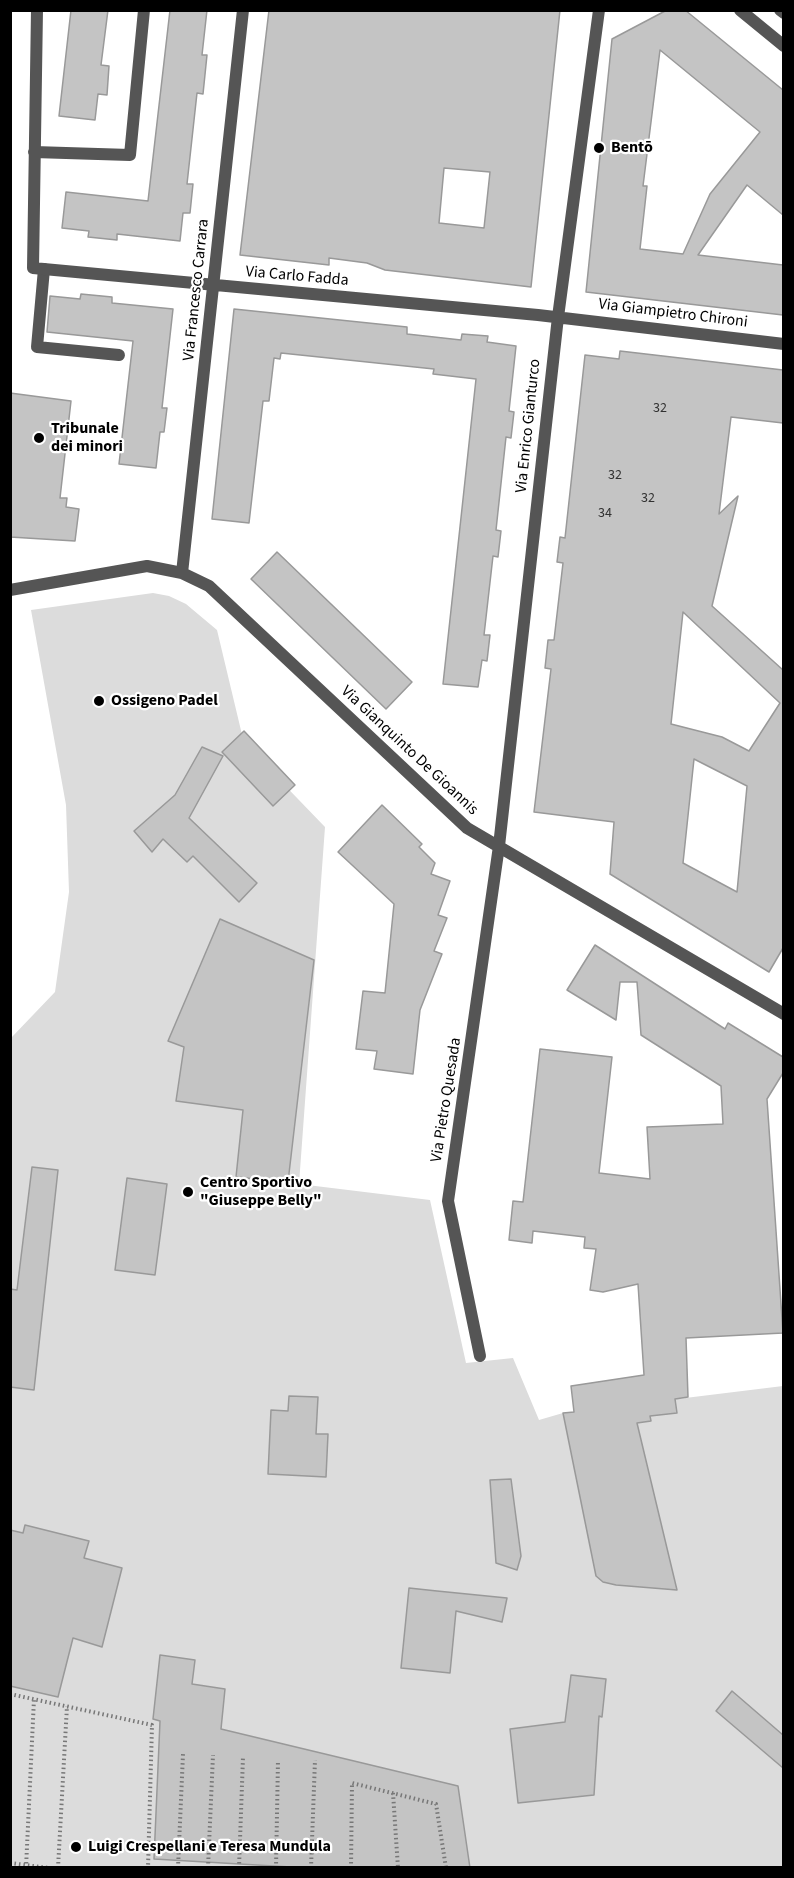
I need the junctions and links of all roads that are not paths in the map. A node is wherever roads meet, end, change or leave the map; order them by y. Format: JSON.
{"nodes":[{"id":1,"x":37,"y":10,"type":"edge"},
{"id":2,"x":144,"y":10,"type":"edge"},
{"id":3,"x":243,"y":10,"type":"edge"},
{"id":4,"x":599,"y":10,"type":"edge"},
{"id":5,"x":740,"y":10,"type":"edge"},
{"id":6,"x":783,"y":46,"type":"edge"},
{"id":7,"x":34,"y":152,"type":"junction"},
{"id":8,"x":38,"y":269,"type":"junction"},
{"id":9,"x":214,"y":287,"type":"junction"},
{"id":10,"x":558,"y":317,"type":"junction"},
{"id":11,"x":783,"y":344,"type":"edge"},
{"id":12,"x":119,"y":355,"type":"dead end"},
{"id":13,"x":182,"y":573,"type":"junction"},
{"id":14,"x":10,"y":590,"type":"edge"},
{"id":15,"x":499,"y":846,"type":"junction"},
{"id":16,"x":783,"y":1014,"type":"edge"},
{"id":17,"x":480,"y":1356,"type":"dead end"}],
"edges":[{"from":1,"to":7,"type":"street"},
{"from":2,"to":7,"type":"street"},
{"from":3,"to":9,"type":"street","name":"Via Francesco Carrara"},
{"from":4,"to":10,"type":"street","name":"Via Enrico Gianturco"},
{"from":5,"to":6,"type":"street"},
{"from":7,"to":8,"type":"street"},
{"from":8,"to":9,"type":"street","name":"Via Carlo Fadda"},
{"from":8,"to":12,"type":"street"},
{"from":9,"to":10,"type":"street","name":"Via Carlo Fadda"},
{"from":9,"to":13,"type":"street","name":"Via Francesco Carrara"},
{"from":10,"to":11,"type":"street","name":"Via Giampietro Chironi"},
{"from":10,"to":15,"type":"street","name":"Via Enrico Gianturco"},
{"from":13,"to":14,"type":"street","name":"Via Gianquinto De Gioannis"},
{"from":13,"to":15,"type":"street","name":"Via Gianquinto De Gioannis"},
{"from":15,"to":16,"type":"street","name":"Via Gianquinto De Gioannis"},
{"from":15,"to":17,"type":"street","name":"Via Pietro Quesada"}]}
